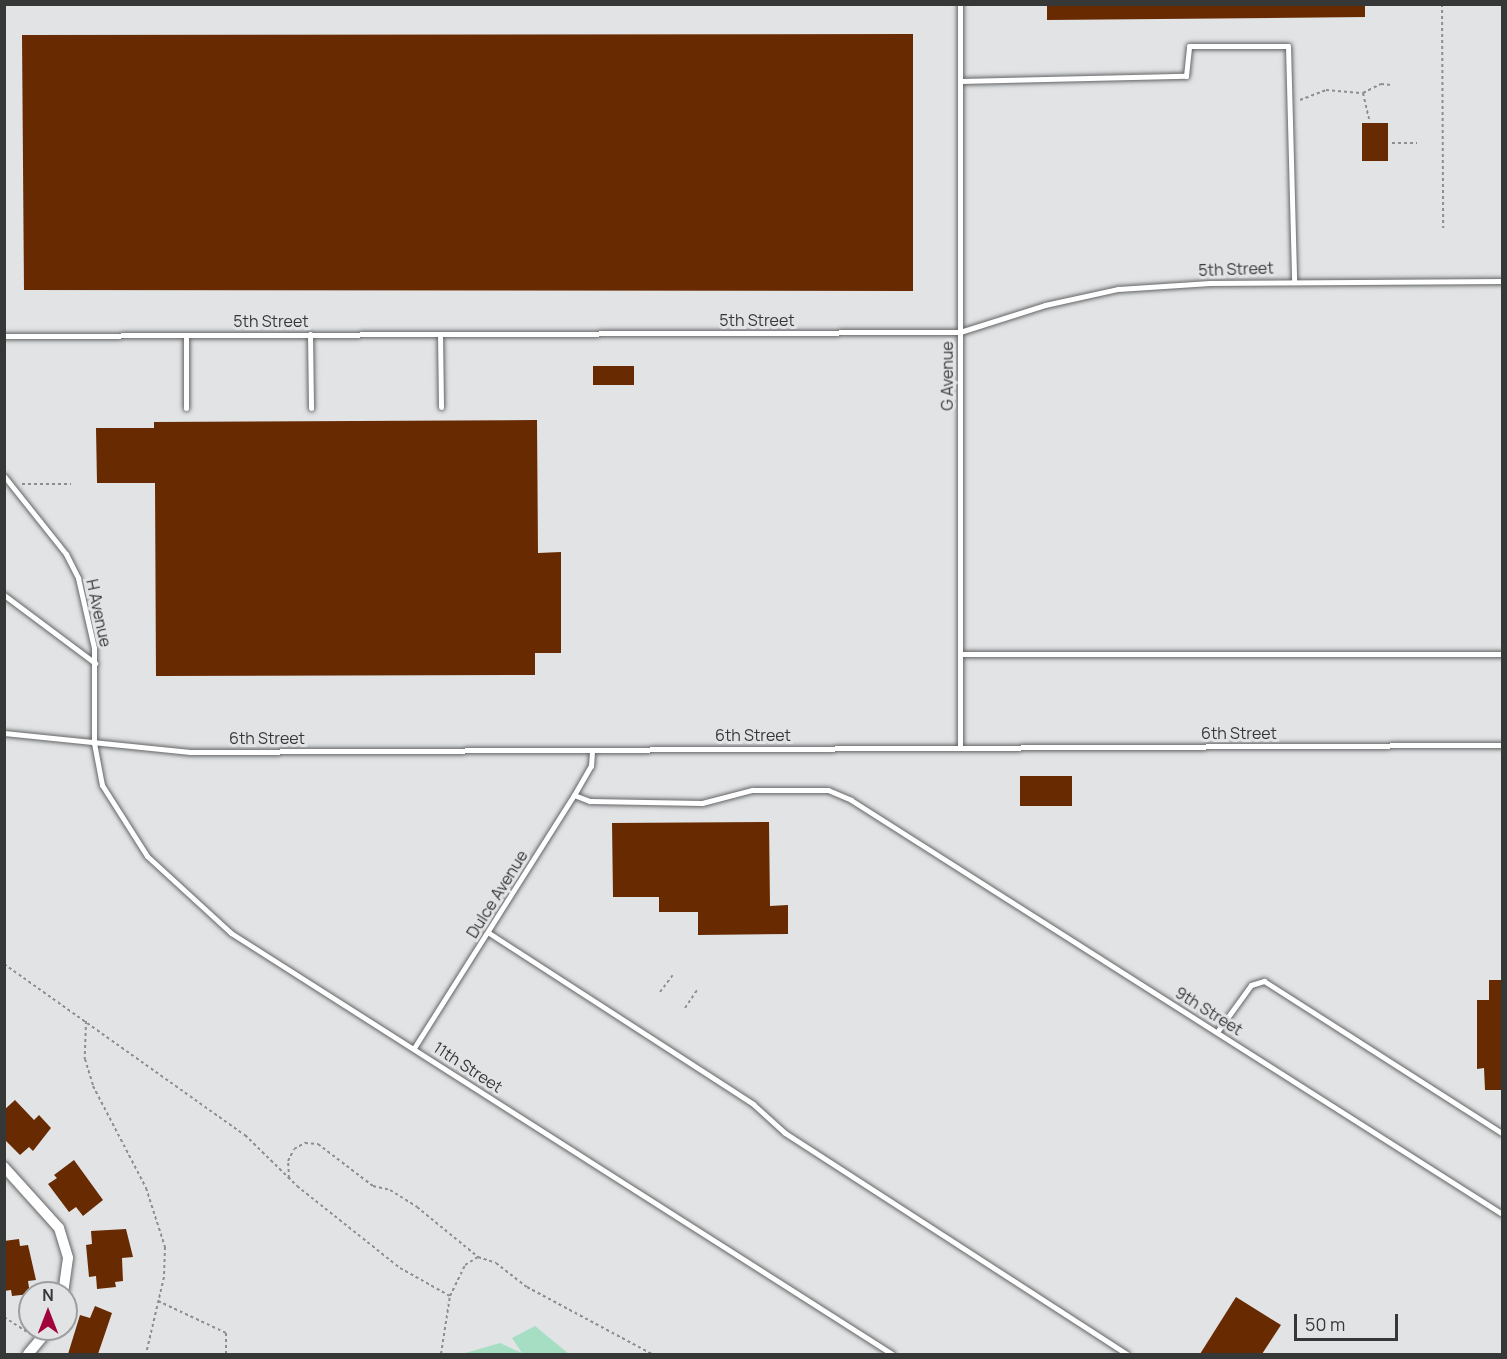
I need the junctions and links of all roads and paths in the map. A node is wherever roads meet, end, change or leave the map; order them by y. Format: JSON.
{"nodes":[{"id":1,"x":960,"y":4,"type":"edge"},
{"id":2,"x":1442,"y":4,"type":"edge"},
{"id":3,"x":960,"y":81,"type":"junction"},
{"id":4,"x":1392,"y":85,"type":"dead end"},
{"id":5,"x":1363,"y":93,"type":"junction"},
{"id":6,"x":1300,"y":100,"type":"dead end"},
{"id":7,"x":1369,"y":120,"type":"dead end"},
{"id":8,"x":1392,"y":142,"type":"dead end"},
{"id":9,"x":1417,"y":143,"type":"dead end"},
{"id":10,"x":1443,"y":228,"type":"dead end"},
{"id":11,"x":1294,"y":281,"type":"junction"},
{"id":12,"x":1503,"y":281,"type":"edge"},
{"id":13,"x":960,"y":332,"type":"junction"},
{"id":14,"x":186,"y":334,"type":"junction"},
{"id":15,"x":310,"y":334,"type":"junction"},
{"id":16,"x":440,"y":334,"type":"junction"},
{"id":17,"x":4,"y":336,"type":"edge"},
{"id":18,"x":441,"y":407,"type":"dead end"},
{"id":19,"x":186,"y":408,"type":"dead end"},
{"id":20,"x":311,"y":408,"type":"dead end"},
{"id":21,"x":4,"y":476,"type":"edge"},
{"id":22,"x":9,"y":484,"type":"junction"},
{"id":23,"x":71,"y":484,"type":"dead end"},
{"id":24,"x":4,"y":595,"type":"edge"},
{"id":25,"x":960,"y":654,"type":"junction"},
{"id":26,"x":1503,"y":654,"type":"edge"},
{"id":27,"x":95,"y":663,"type":"junction"},
{"id":28,"x":4,"y":733,"type":"edge"},
{"id":29,"x":94,"y":743,"type":"junction"},
{"id":30,"x":1503,"y":745,"type":"edge"},
{"id":31,"x":960,"y":748,"type":"junction"},
{"id":32,"x":592,"y":750,"type":"junction"},
{"id":33,"x":574,"y":795,"type":"junction"},
{"id":34,"x":489,"y":933,"type":"junction"},
{"id":35,"x":4,"y":964,"type":"edge"},
{"id":36,"x":673,"y":975,"type":"dead end"},
{"id":37,"x":697,"y":990,"type":"dead end"},
{"id":38,"x":660,"y":992,"type":"dead end"},
{"id":39,"x":685,"y":1008,"type":"dead end"},
{"id":40,"x":86,"y":1020,"type":"junction"},
{"id":41,"x":1217,"y":1032,"type":"junction"},
{"id":42,"x":414,"y":1048,"type":"junction"},
{"id":43,"x":1503,"y":1133,"type":"edge"},
{"id":44,"x":4,"y":1167,"type":"edge"},
{"id":45,"x":289,"y":1178,"type":"junction"},
{"id":46,"x":1503,"y":1214,"type":"edge"},
{"id":47,"x":478,"y":1257,"type":"junction"},
{"id":48,"x":65,"y":1281,"type":"edge"},
{"id":49,"x":450,"y":1296,"type":"junction"},
{"id":50,"x":158,"y":1301,"type":"junction"},
{"id":51,"x":39,"y":1341,"type":"edge"},
{"id":52,"x":28,"y":1354,"type":"edge"},
{"id":53,"x":146,"y":1354,"type":"edge"},
{"id":54,"x":226,"y":1354,"type":"edge"},
{"id":55,"x":441,"y":1354,"type":"edge"},
{"id":56,"x":652,"y":1354,"type":"edge"},
{"id":57,"x":892,"y":1354,"type":"edge"},
{"id":58,"x":1127,"y":1354,"type":"edge"}],
"edges":[{"from":1,"to":3,"type":"lane","name":"G Avenue"},
{"from":2,"to":10,"type":"path"},
{"from":3,"to":11,"type":"lane"},
{"from":3,"to":13,"type":"lane","name":"G Avenue"},
{"from":4,"to":5,"type":"path"},
{"from":5,"to":6,"type":"path"},
{"from":5,"to":7,"type":"path"},
{"from":8,"to":9,"type":"path"},
{"from":11,"to":12,"type":"lane","name":"5th Street"},
{"from":11,"to":13,"type":"lane","name":"5th Street"},
{"from":13,"to":16,"type":"lane","name":"5th Street"},
{"from":13,"to":25,"type":"lane","name":"G Avenue"},
{"from":14,"to":15,"type":"lane","name":"5th Street"},
{"from":14,"to":17,"type":"lane","name":"5th Street"},
{"from":14,"to":19,"type":"lane"},
{"from":15,"to":16,"type":"lane","name":"5th Street"},
{"from":15,"to":20,"type":"lane"},
{"from":16,"to":18,"type":"lane"},
{"from":21,"to":22,"type":"lane","name":"H Avenue"},
{"from":22,"to":23,"type":"path"},
{"from":22,"to":27,"type":"lane","name":"H Avenue"},
{"from":24,"to":27,"type":"lane"},
{"from":25,"to":26,"type":"lane"},
{"from":25,"to":31,"type":"lane","name":"G Avenue"},
{"from":27,"to":29,"type":"lane","name":"H Avenue"},
{"from":28,"to":29,"type":"lane","name":"6th Street"},
{"from":29,"to":32,"type":"lane","name":"6th Street"},
{"from":29,"to":42,"type":"lane","name":"11th Street"},
{"from":30,"to":31,"type":"lane","name":"6th Street"},
{"from":31,"to":32,"type":"lane","name":"6th Street"},
{"from":32,"to":33,"type":"lane","name":"Dulce Avenue"},
{"from":33,"to":34,"type":"lane","name":"Dulce Avenue"},
{"from":33,"to":41,"type":"lane","name":"9th Street"},
{"from":34,"to":42,"type":"lane","name":"Dulce Avenue"},
{"from":34,"to":58,"type":"lane"},
{"from":35,"to":40,"type":"path"},
{"from":36,"to":38,"type":"path"},
{"from":37,"to":39,"type":"path"},
{"from":40,"to":45,"type":"path"},
{"from":40,"to":50,"type":"path"},
{"from":41,"to":43,"type":"lane"},
{"from":41,"to":46,"type":"lane","name":"9th Street"},
{"from":42,"to":57,"type":"lane","name":"11th Street"},
{"from":44,"to":48,"type":"street"},
{"from":45,"to":47,"type":"path"},
{"from":45,"to":49,"type":"path"},
{"from":47,"to":49,"type":"path"},
{"from":47,"to":56,"type":"path"},
{"from":49,"to":55,"type":"path"},
{"from":50,"to":53,"type":"path"},
{"from":50,"to":54,"type":"path"},
{"from":51,"to":52,"type":"street"}]}
